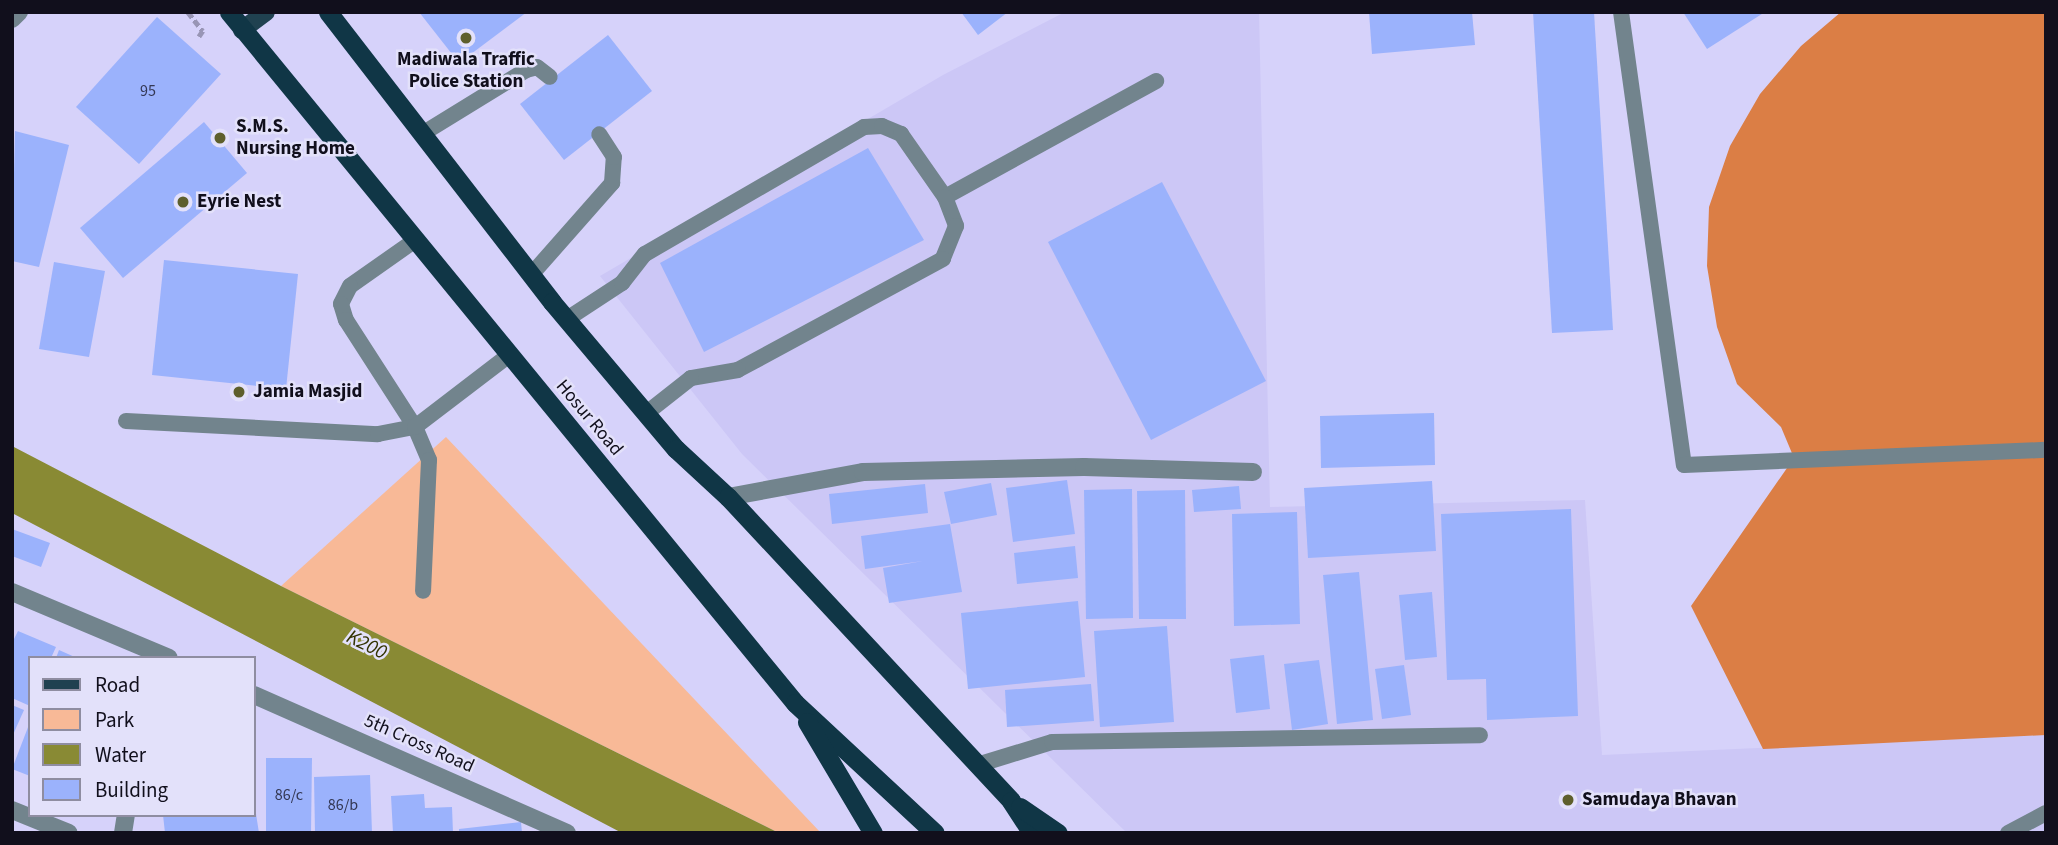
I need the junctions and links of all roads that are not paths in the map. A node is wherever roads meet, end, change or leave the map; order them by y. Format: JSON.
{"nodes":[{"id":1,"x":19,"y":12,"type":"edge"},
{"id":2,"x":229,"y":12,"type":"edge"},
{"id":3,"x":265,"y":12,"type":"edge"},
{"id":4,"x":328,"y":12,"type":"edge"},
{"id":5,"x":1620,"y":12,"type":"edge"},
{"id":6,"x":12,"y":19,"type":"edge"},
{"id":7,"x":242,"y":30,"type":"junction"},
{"id":8,"x":550,"y":77,"type":"dead end"},
{"id":9,"x":1156,"y":80,"type":"dead end"},
{"id":10,"x":422,"y":134,"type":"junction"},
{"id":11,"x":600,"y":134,"type":"dead end"},
{"id":12,"x":945,"y":197,"type":"junction"},
{"id":13,"x":414,"y":241,"type":"junction"},
{"id":14,"x":531,"y":275,"type":"junction"},
{"id":15,"x":567,"y":319,"type":"junction"},
{"id":16,"x":508,"y":356,"type":"junction"},
{"id":17,"x":648,"y":412,"type":"junction"},
{"id":18,"x":126,"y":421,"type":"dead end"},
{"id":19,"x":415,"y":427,"type":"junction"},
{"id":20,"x":2046,"y":450,"type":"edge"},
{"id":21,"x":1253,"y":472,"type":"dead end"},
{"id":22,"x":728,"y":497,"type":"junction"},
{"id":23,"x":423,"y":591,"type":"dead end"},
{"id":24,"x":12,"y":592,"type":"edge"},
{"id":25,"x":151,"y":654,"type":"edge"},
{"id":26,"x":256,"y":696,"type":"edge"},
{"id":27,"x":795,"y":703,"type":"junction"},
{"id":28,"x":1480,"y":734,"type":"dead end"},
{"id":29,"x":977,"y":765,"type":"junction"},
{"id":30,"x":1011,"y":801,"type":"junction"},
{"id":31,"x":2046,"y":813,"type":"edge"},
{"id":32,"x":29,"y":817,"type":"edge"},
{"id":33,"x":545,"y":828,"type":"edge"},
{"id":34,"x":69,"y":833,"type":"edge"},
{"id":35,"x":567,"y":833,"type":"edge"},
{"id":36,"x":873,"y":833,"type":"edge"},
{"id":37,"x":935,"y":833,"type":"edge"},
{"id":38,"x":1032,"y":833,"type":"edge"},
{"id":39,"x":1058,"y":833,"type":"edge"},
{"id":40,"x":2008,"y":833,"type":"edge"}],
"edges":[{"from":1,"to":6,"type":"street"},
{"from":2,"to":7,"type":"highway","name":"Hosur Road"},
{"from":3,"to":7,"type":"main road"},
{"from":4,"to":10,"type":"highway"},
{"from":5,"to":20,"type":"lane"},
{"from":7,"to":13,"type":"highway","name":"Hosur Road"},
{"from":8,"to":10,"type":"lane"},
{"from":9,"to":12,"type":"lane"},
{"from":10,"to":14,"type":"highway"},
{"from":11,"to":14,"type":"lane"},
{"from":12,"to":15,"type":"lane"},
{"from":12,"to":17,"type":"lane"},
{"from":13,"to":16,"type":"highway","name":"Hosur Road"},
{"from":13,"to":19,"type":"lane"},
{"from":14,"to":15,"type":"highway"},
{"from":15,"to":17,"type":"highway"},
{"from":16,"to":19,"type":"lane"},
{"from":16,"to":27,"type":"highway","name":"Hosur Road"},
{"from":17,"to":22,"type":"highway"},
{"from":18,"to":19,"type":"lane"},
{"from":19,"to":23,"type":"lane"},
{"from":21,"to":22,"type":"street"},
{"from":22,"to":29,"type":"highway"},
{"from":24,"to":25,"type":"street"},
{"from":26,"to":33,"type":"street","name":"5th Cross Road"},
{"from":27,"to":36,"type":"highway"},
{"from":27,"to":37,"type":"highway","name":"Hosur Road"},
{"from":28,"to":29,"type":"lane"},
{"from":29,"to":30,"type":"highway"},
{"from":30,"to":38,"type":"highway"},
{"from":30,"to":39,"type":"highway"},
{"from":31,"to":40,"type":"lane"},
{"from":32,"to":34,"type":"street"},
{"from":33,"to":35,"type":"street","name":"5th Cross Road"}]}
